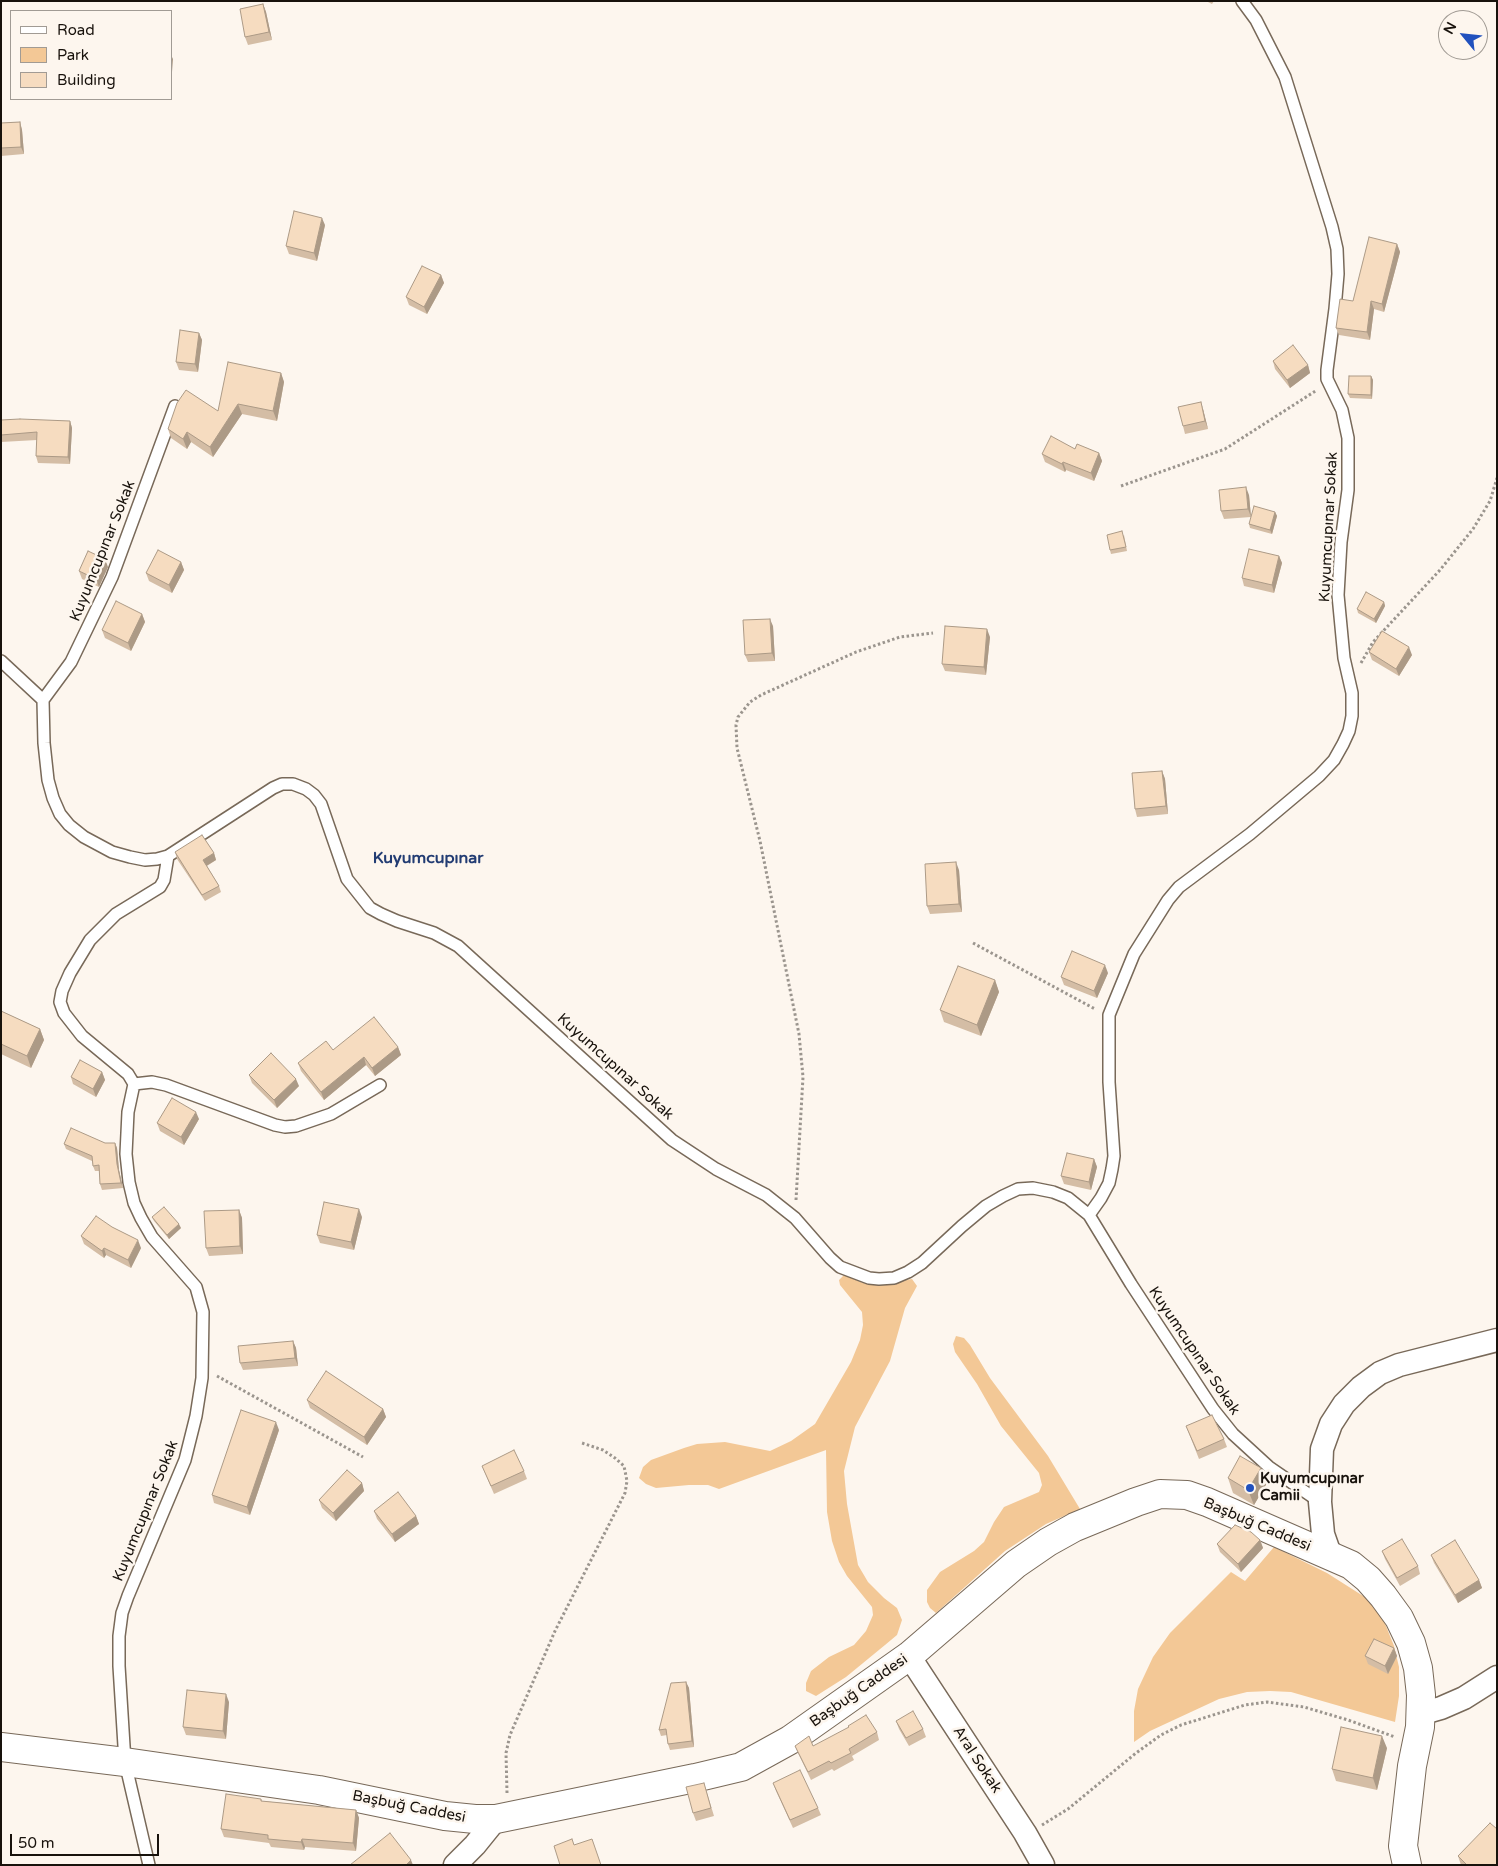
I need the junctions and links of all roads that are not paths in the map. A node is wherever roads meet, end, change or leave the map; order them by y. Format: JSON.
{"nodes":[{"id":1,"x":1242,"y":1,"type":"edge"},
{"id":2,"x":175,"y":406,"type":"edge"},
{"id":3,"x":1,"y":661,"type":"edge"},
{"id":4,"x":43,"y":700,"type":"junction"},
{"id":5,"x":168,"y":856,"type":"junction"},
{"id":6,"x":134,"y":1084,"type":"junction"},
{"id":7,"x":380,"y":1084,"type":"dead end"},
{"id":8,"x":1089,"y":1215,"type":"junction"},
{"id":9,"x":1497,"y":1340,"type":"edge"},
{"id":10,"x":1320,"y":1502,"type":"junction"},
{"id":11,"x":1331,"y":1557,"type":"junction"},
{"id":12,"x":909,"y":1656,"type":"junction"},
{"id":13,"x":1497,"y":1677,"type":"edge"},
{"id":14,"x":1420,"y":1714,"type":"junction"},
{"id":15,"x":1,"y":1747,"type":"edge"},
{"id":16,"x":125,"y":1762,"type":"junction"},
{"id":17,"x":502,"y":1818,"type":"junction"},
{"id":18,"x":148,"y":1865,"type":"edge"},
{"id":19,"x":455,"y":1865,"type":"edge"},
{"id":20,"x":1043,"y":1865,"type":"edge"},
{"id":21,"x":1407,"y":1865,"type":"edge"}],
"edges":[{"from":1,"to":8,"type":"lane","name":"Kuyumcupınar Sokak"},
{"from":2,"to":4,"type":"lane","name":"Kuyumcupınar Sokak"},
{"from":3,"to":4,"type":"lane"},
{"from":4,"to":5,"type":"lane","name":"Kuyumcupınar Sokak"},
{"from":5,"to":6,"type":"lane"},
{"from":5,"to":8,"type":"lane","name":"Kuyumcupınar Sokak"},
{"from":6,"to":7,"type":"lane"},
{"from":6,"to":16,"type":"lane","name":"Kuyumcupınar Sokak"},
{"from":8,"to":10,"type":"lane","name":"Kuyumcupınar Sokak"},
{"from":9,"to":10,"type":"street"},
{"from":10,"to":11,"type":"street"},
{"from":11,"to":12,"type":"street","name":"Başbuğ Caddesi"},
{"from":11,"to":14,"type":"street","name":"Başbuğ Caddesi"},
{"from":12,"to":17,"type":"street","name":"Başbuğ Caddesi"},
{"from":12,"to":20,"type":"street","name":"Aral Sokak"},
{"from":13,"to":14,"type":"street"},
{"from":14,"to":21,"type":"street","name":"Başbuğ Caddesi"},
{"from":15,"to":16,"type":"street","name":"Başbuğ Caddesi"},
{"from":16,"to":17,"type":"street","name":"Başbuğ Caddesi"},
{"from":16,"to":18,"type":"lane","name":"Kuyumcupınar Sokak"},
{"from":17,"to":19,"type":"street"}]}
